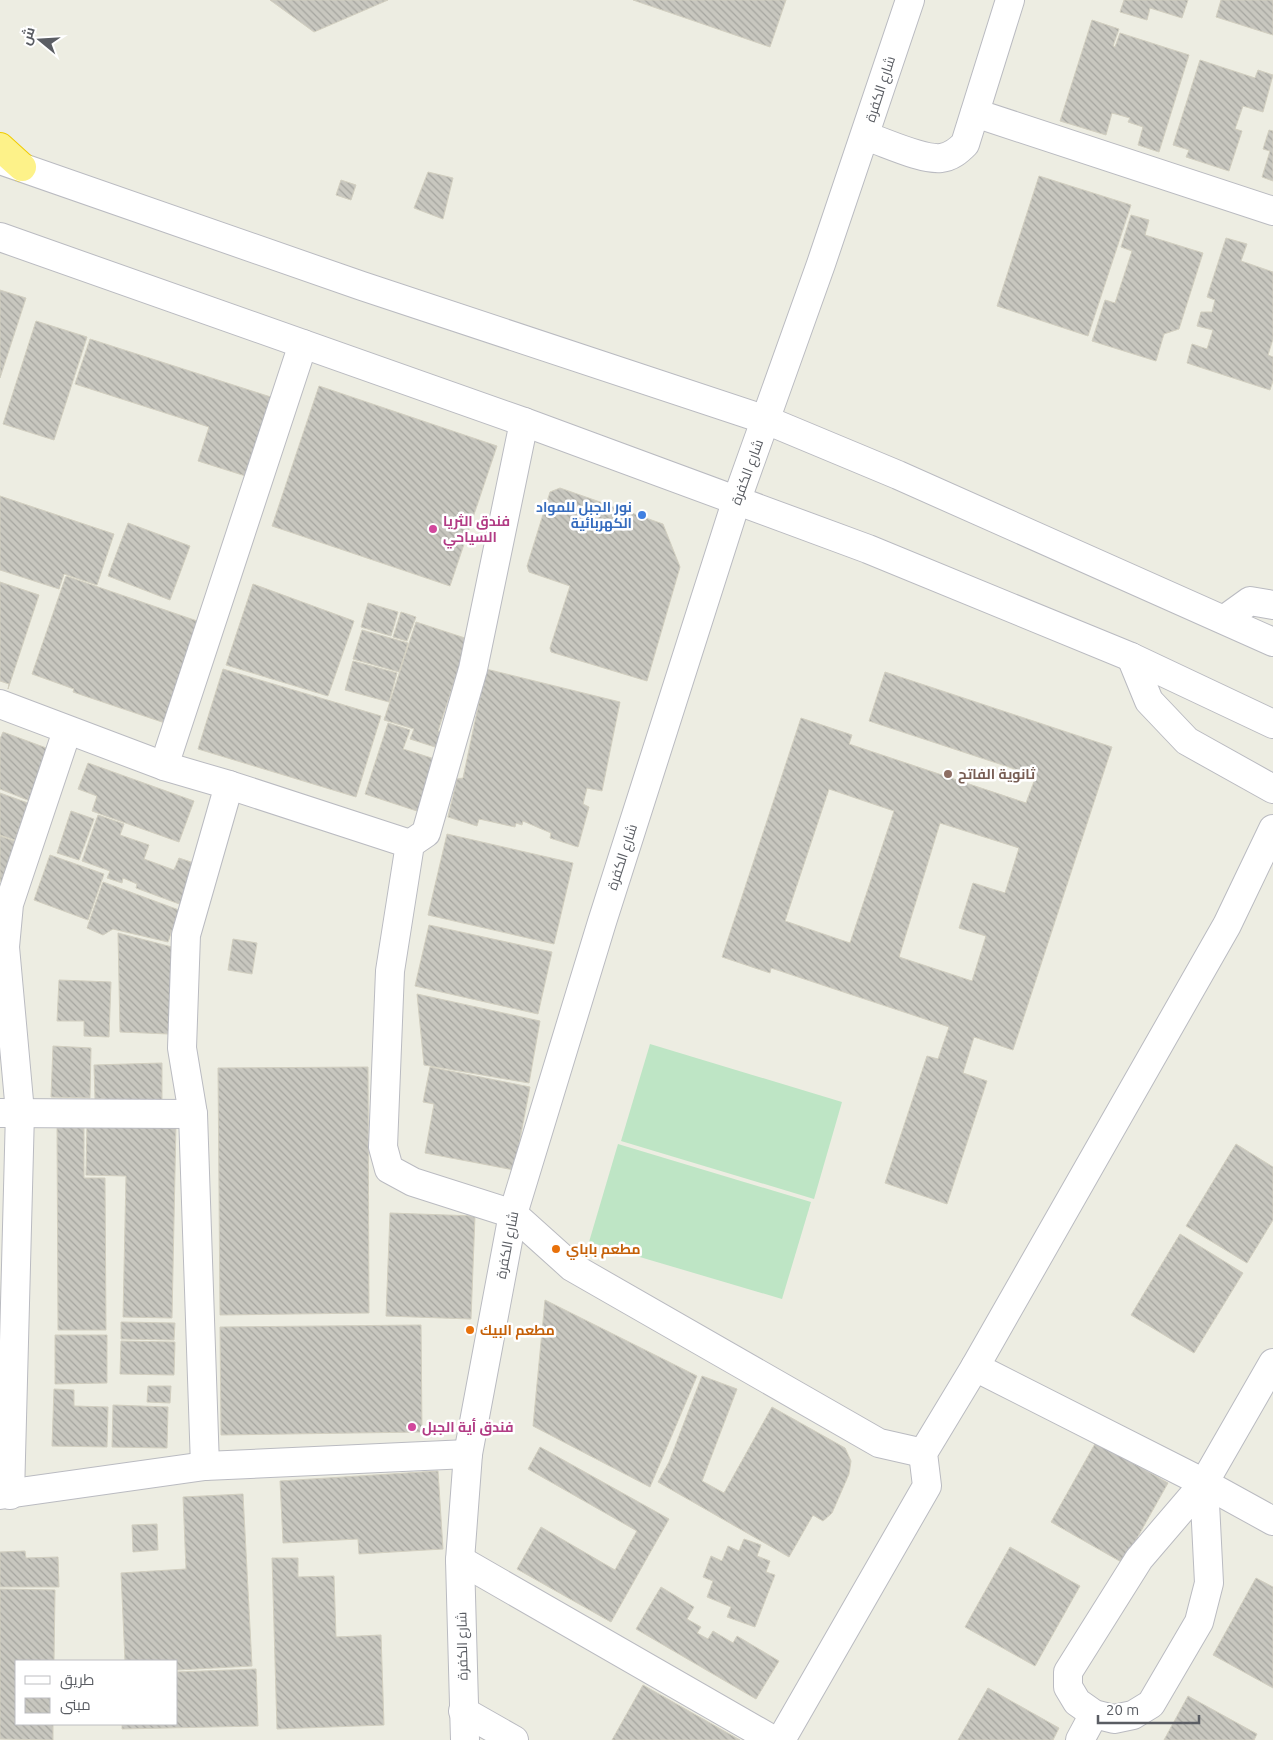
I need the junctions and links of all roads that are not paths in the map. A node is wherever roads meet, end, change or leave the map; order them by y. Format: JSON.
{"nodes":[{"id":1,"x":910,"y":0,"type":"edge"},
{"id":2,"x":1010,"y":0,"type":"edge"},
{"id":3,"x":975,"y":113,"type":"junction"},
{"id":4,"x":865,"y":136,"type":"junction"},
{"id":5,"x":0,"y":147,"type":"edge"},
{"id":6,"x":11,"y":163,"type":"edge"},
{"id":7,"x":1273,"y":211,"type":"edge"},
{"id":8,"x":0,"y":237,"type":"edge"},
{"id":9,"x":303,"y":344,"type":"junction"},
{"id":10,"x":766,"y":420,"type":"junction"},
{"id":11,"x":524,"y":422,"type":"junction"},
{"id":12,"x":737,"y":499,"type":"junction"},
{"id":13,"x":1273,"y":605,"type":"edge"},
{"id":14,"x":1225,"y":619,"type":"junction"},
{"id":15,"x":1273,"y":642,"type":"edge"},
{"id":16,"x":1131,"y":657,"type":"junction"},
{"id":17,"x":0,"y":704,"type":"edge"},
{"id":18,"x":1273,"y":724,"type":"edge"},
{"id":19,"x":67,"y":731,"type":"junction"},
{"id":20,"x":164,"y":766,"type":"junction"},
{"id":21,"x":230,"y":785,"type":"junction"},
{"id":22,"x":1273,"y":789,"type":"edge"},
{"id":23,"x":1273,"y":829,"type":"edge"},
{"id":24,"x":410,"y":844,"type":"junction"},
{"id":25,"x":10,"y":1112,"type":"edge"},
{"id":26,"x":193,"y":1114,"type":"junction"},
{"id":27,"x":513,"y":1214,"type":"junction"},
{"id":28,"x":1273,"y":1363,"type":"edge"},
{"id":29,"x":975,"y":1367,"type":"junction"},
{"id":30,"x":923,"y":1453,"type":"junction"},
{"id":31,"x":468,"y":1454,"type":"junction"},
{"id":32,"x":205,"y":1466,"type":"junction"},
{"id":33,"x":1204,"y":1483,"type":"junction"},
{"id":34,"x":5,"y":1495,"type":"edge"},
{"id":35,"x":1273,"y":1521,"type":"edge"},
{"id":36,"x":460,"y":1560,"type":"junction"},
{"id":37,"x":463,"y":1711,"type":"junction"},
{"id":38,"x":1094,"y":1714,"type":"junction"},
{"id":39,"x":465,"y":1740,"type":"edge"},
{"id":40,"x":514,"y":1740,"type":"edge"},
{"id":41,"x":773,"y":1740,"type":"edge"},
{"id":42,"x":781,"y":1740,"type":"edge"},
{"id":43,"x":1080,"y":1740,"type":"edge"}],
"edges":[{"from":1,"to":4,"type":"street","name":"شارع الكفرة"},
{"from":2,"to":3,"type":"street"},
{"from":3,"to":4,"type":"street"},
{"from":3,"to":7,"type":"street"},
{"from":4,"to":10,"type":"street","name":"شارع الكفرة"},
{"from":5,"to":6,"type":"highway"},
{"from":6,"to":10,"type":"street"},
{"from":8,"to":9,"type":"street"},
{"from":9,"to":11,"type":"street"},
{"from":9,"to":20,"type":"street"},
{"from":10,"to":12,"type":"street","name":"شارع الكفرة"},
{"from":10,"to":14,"type":"street"},
{"from":11,"to":12,"type":"street"},
{"from":11,"to":24,"type":"street"},
{"from":12,"to":16,"type":"street"},
{"from":12,"to":27,"type":"street","name":"شارع الكفرة"},
{"from":13,"to":14,"type":"street"},
{"from":14,"to":15,"type":"street"},
{"from":16,"to":18,"type":"street"},
{"from":16,"to":22,"type":"street"},
{"from":17,"to":19,"type":"street"},
{"from":19,"to":20,"type":"street"},
{"from":19,"to":25,"type":"street"},
{"from":20,"to":21,"type":"street"},
{"from":21,"to":24,"type":"street"},
{"from":21,"to":26,"type":"street"},
{"from":23,"to":29,"type":"street"},
{"from":24,"to":27,"type":"street"},
{"from":25,"to":26,"type":"street"},
{"from":25,"to":34,"type":"street"},
{"from":26,"to":32,"type":"street"},
{"from":27,"to":30,"type":"street"},
{"from":27,"to":31,"type":"street","name":"شارع الكفرة"},
{"from":28,"to":33,"type":"street"},
{"from":29,"to":30,"type":"street"},
{"from":29,"to":33,"type":"street"},
{"from":30,"to":42,"type":"street"},
{"from":31,"to":32,"type":"street"},
{"from":31,"to":36,"type":"street","name":"شارع الكفرة"},
{"from":32,"to":34,"type":"street"},
{"from":33,"to":35,"type":"street"},
{"from":33,"to":38,"type":"street"},
{"from":33,"to":38,"type":"street"},
{"from":36,"to":37,"type":"street","name":"شارع الكفرة"},
{"from":36,"to":41,"type":"street"},
{"from":37,"to":39,"type":"street","name":"شارع الكفرة"},
{"from":37,"to":40,"type":"street"},
{"from":38,"to":43,"type":"street"}]}
